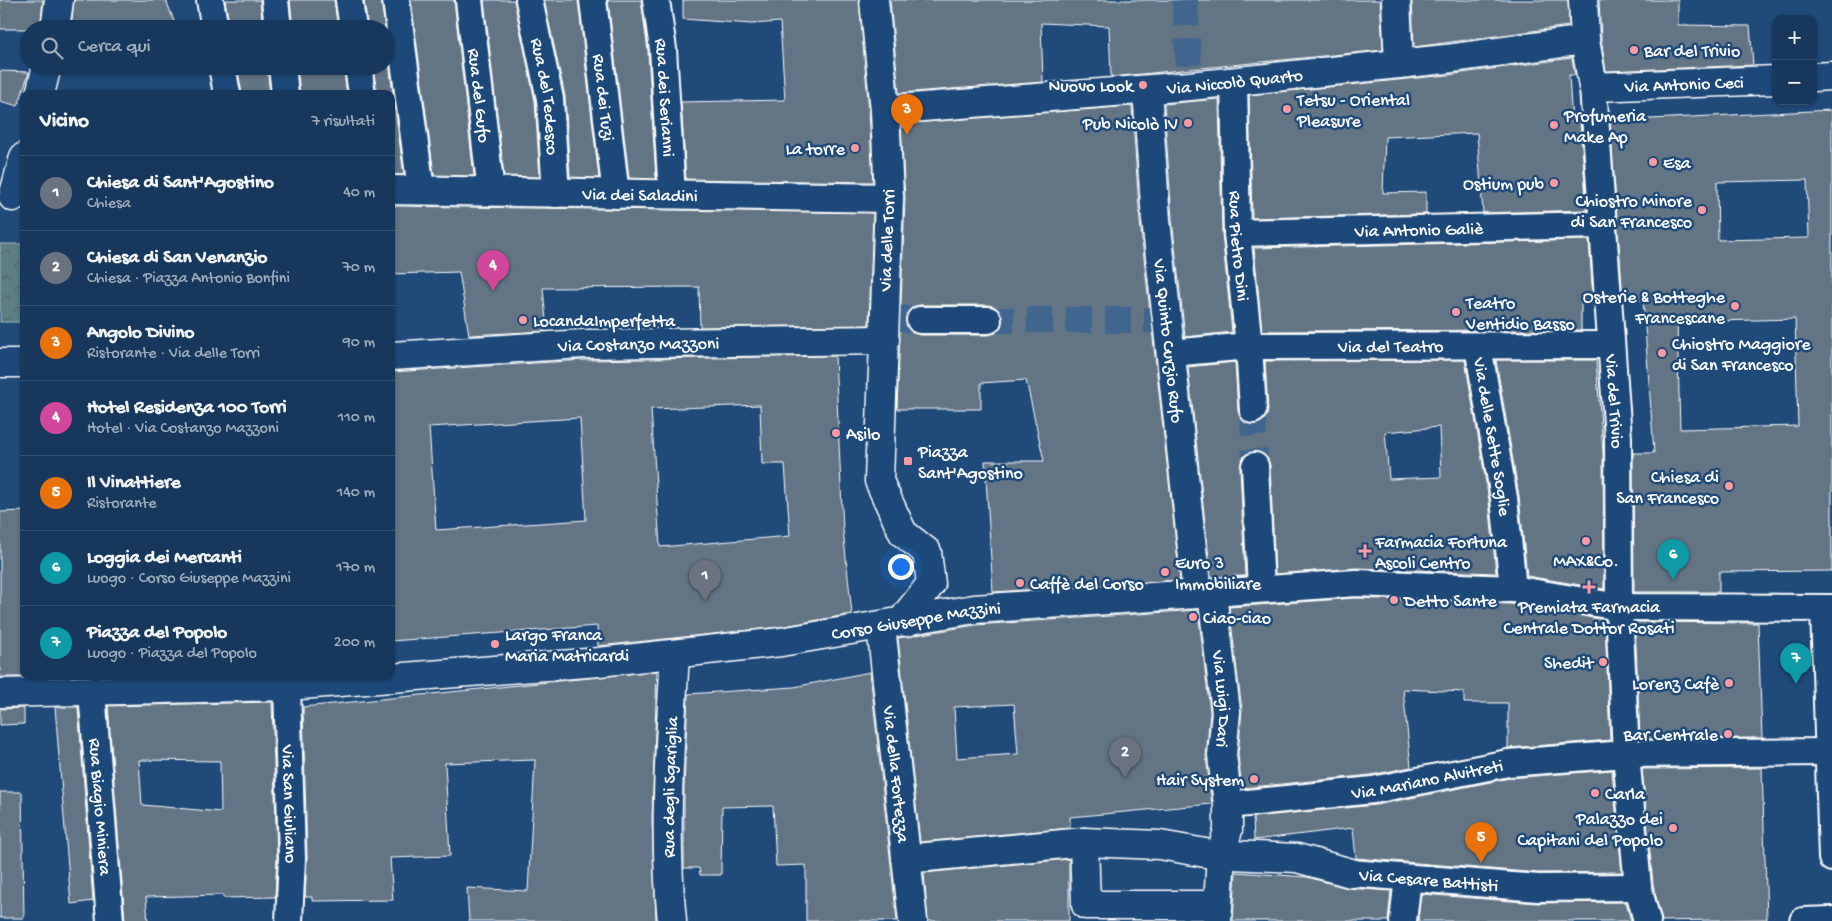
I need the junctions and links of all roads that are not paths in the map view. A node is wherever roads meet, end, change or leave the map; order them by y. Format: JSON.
{"nodes":[{"id":1,"x":59,"y":0,"type":"edge"},
{"id":2,"x":210,"y":0,"type":"edge"},
{"id":3,"x":275,"y":0,"type":"edge"},
{"id":4,"x":349,"y":0,"type":"edge"},
{"id":5,"x":396,"y":0,"type":"edge"},
{"id":6,"x":469,"y":0,"type":"edge"},
{"id":7,"x":529,"y":0,"type":"edge"},
{"id":8,"x":593,"y":0,"type":"edge"},
{"id":9,"x":656,"y":0,"type":"edge"},
{"id":10,"x":874,"y":0,"type":"edge"},
{"id":11,"x":1396,"y":0,"type":"edge"},
{"id":12,"x":1583,"y":0,"type":"edge"},
{"id":13,"x":56,"y":20,"type":"edge"},
{"id":14,"x":213,"y":20,"type":"edge"},
{"id":15,"x":277,"y":20,"type":"edge"},
{"id":16,"x":352,"y":20,"type":"edge"},
{"id":17,"x":1585,"y":40,"type":"junction"},
{"id":18,"x":1399,"y":64,"type":"junction"},
{"id":19,"x":45,"y":75,"type":"edge"},
{"id":20,"x":224,"y":75,"type":"edge"},
{"id":21,"x":283,"y":75,"type":"edge"},
{"id":22,"x":359,"y":75,"type":"edge"},
{"id":23,"x":1832,"y":76,"type":"edge"},
{"id":24,"x":1817,"y":77,"type":"edge"},
{"id":25,"x":1772,"y":80,"type":"edge"},
{"id":26,"x":1234,"y":81,"type":"junction"},
{"id":27,"x":1593,"y":87,"type":"junction"},
{"id":28,"x":41,"y":90,"type":"edge"},
{"id":29,"x":226,"y":90,"type":"edge"},
{"id":30,"x":285,"y":90,"type":"edge"},
{"id":31,"x":361,"y":90,"type":"edge"},
{"id":32,"x":1147,"y":90,"type":"junction"},
{"id":33,"x":885,"y":110,"type":"junction"},
{"id":34,"x":20,"y":170,"type":"edge"},
{"id":35,"x":395,"y":190,"type":"edge"},
{"id":36,"x":420,"y":190,"type":"junction"},
{"id":37,"x":491,"y":192,"type":"junction"},
{"id":38,"x":556,"y":194,"type":"junction"},
{"id":39,"x":616,"y":195,"type":"junction"},
{"id":40,"x":672,"y":195,"type":"junction"},
{"id":41,"x":12,"y":197,"type":"edge"},
{"id":42,"x":889,"y":198,"type":"junction"},
{"id":43,"x":1602,"y":225,"type":"junction"},
{"id":44,"x":1237,"y":233,"type":"junction"},
{"id":45,"x":988,"y":320,"type":"tunnel mouth"},
{"id":46,"x":896,"y":325,"type":"junction"},
{"id":47,"x":1611,"y":345,"type":"junction"},
{"id":48,"x":1250,"y":346,"type":"junction"},
{"id":49,"x":1478,"y":346,"type":"junction"},
{"id":50,"x":1171,"y":354,"type":"junction"},
{"id":51,"x":395,"y":356,"type":"edge"},
{"id":52,"x":0,"y":363,"type":"edge"},
{"id":53,"x":20,"y":363,"type":"edge"},
{"id":54,"x":1253,"y":410,"type":"tunnel mouth"},
{"id":55,"x":1256,"y":466,"type":"tunnel mouth"},
{"id":56,"x":1513,"y":589,"type":"junction"},
{"id":57,"x":1262,"y":590,"type":"junction"},
{"id":58,"x":1204,"y":593,"type":"junction"},
{"id":59,"x":1619,"y":607,"type":"junction"},
{"id":60,"x":1828,"y":608,"type":"edge"},
{"id":61,"x":894,"y":624,"type":"junction"},
{"id":62,"x":675,"y":654,"type":"junction"},
{"id":63,"x":395,"y":676,"type":"edge"},
{"id":64,"x":342,"y":680,"type":"edge"},
{"id":65,"x":207,"y":682,"type":"edge"},
{"id":66,"x":147,"y":683,"type":"edge"},
{"id":67,"x":33,"y":684,"type":"edge"},
{"id":68,"x":287,"y":686,"type":"junction"},
{"id":69,"x":92,"y":692,"type":"junction"},
{"id":70,"x":0,"y":693,"type":"edge"},
{"id":71,"x":1829,"y":752,"type":"junction"},
{"id":72,"x":1626,"y":754,"type":"junction"},
{"id":73,"x":1228,"y":805,"type":"junction"},
{"id":74,"x":1832,"y":839,"type":"edge"},
{"id":75,"x":1084,"y":842,"type":"junction"},
{"id":76,"x":1221,"y":854,"type":"junction"},
{"id":77,"x":1832,"y":858,"type":"edge"},
{"id":78,"x":906,"y":859,"type":"junction"},
{"id":79,"x":1351,"y":873,"type":"joint"},
{"id":80,"x":1408,"y":878,"type":"junction"},
{"id":81,"x":1638,"y":887,"type":"junction"},
{"id":82,"x":1218,"y":916,"type":"edge"},
{"id":83,"x":1832,"y":920,"type":"edge"},
{"id":84,"x":110,"y":921,"type":"edge"},
{"id":85,"x":289,"y":921,"type":"edge"},
{"id":86,"x":672,"y":921,"type":"edge"},
{"id":87,"x":913,"y":921,"type":"edge"},
{"id":88,"x":1403,"y":921,"type":"edge"},
{"id":89,"x":1646,"y":921,"type":"edge"},
{"id":90,"x":1803,"y":921,"type":"edge"}],
"edges":[{"from":1,"to":13,"type":"street"},
{"from":2,"to":14,"type":"street"},
{"from":3,"to":15,"type":"street"},
{"from":4,"to":16,"type":"street"},
{"from":5,"to":36,"type":"street"},
{"from":6,"to":37,"type":"street","name":"Rua del Gufo"},
{"from":7,"to":38,"type":"street","name":"Rua del Tedesco"},
{"from":8,"to":39,"type":"street","name":"Rua dei Tuzi"},
{"from":9,"to":40,"type":"street","name":"Rua dei Serianni"},
{"from":10,"to":33,"type":"street","name":"Via delle Torri"},
{"from":11,"to":18,"type":"street"},
{"from":12,"to":17,"type":"street","name":"Via del Trivio"},
{"from":17,"to":18,"type":"street","name":"Via Niccolò Quarto"},
{"from":17,"to":27,"type":"street","name":"Via del Trivio"},
{"from":18,"to":26,"type":"street","name":"Via Niccolò Quarto"},
{"from":19,"to":28,"type":"street"},
{"from":20,"to":29,"type":"street"},
{"from":21,"to":30,"type":"street"},
{"from":22,"to":31,"type":"street"},
{"from":23,"to":24,"type":"street"},
{"from":25,"to":27,"type":"street","name":"Via Antonio Ceci"},
{"from":26,"to":32,"type":"street","name":"Via Niccolò Quarto"},
{"from":26,"to":44,"type":"street","name":"Rua Pietro Dini"},
{"from":27,"to":43,"type":"street","name":"Via del Trivio"},
{"from":32,"to":33,"type":"street","name":"Via Niccolò Quarto"},
{"from":32,"to":50,"type":"street","name":"Via Quinto Curzio Rufo"},
{"from":33,"to":42,"type":"street","name":"Via delle Torri"},
{"from":34,"to":41,"type":"street"},
{"from":35,"to":36,"type":"street","name":"Via dei Saladini"},
{"from":36,"to":37,"type":"street","name":"Via dei Saladini"},
{"from":37,"to":38,"type":"street","name":"Via dei Saladini"},
{"from":38,"to":39,"type":"street","name":"Via dei Saladini"},
{"from":39,"to":40,"type":"street","name":"Via dei Saladini"},
{"from":40,"to":42,"type":"street","name":"Via dei Saladini"},
{"from":42,"to":46,"type":"street","name":"Via delle Torri"},
{"from":43,"to":44,"type":"street","name":"Via Antonio Galiè"},
{"from":43,"to":47,"type":"street","name":"Via del Trivio"},
{"from":44,"to":48,"type":"street","name":"Rua Pietro Dini"},
{"from":45,"to":46,"type":"street"},
{"from":46,"to":51,"type":"street","name":"Via Costanzo Mazzoni"},
{"from":46,"to":61,"type":"street","name":"Via delle Torri"},
{"from":47,"to":49,"type":"street","name":"Via del Teatro"},
{"from":47,"to":59,"type":"street","name":"Via del Trivio"},
{"from":48,"to":49,"type":"street","name":"Via del Teatro"},
{"from":48,"to":50,"type":"street","name":"Via del Teatro"},
{"from":48,"to":54,"type":"street","name":"Rua Pietro Dini"},
{"from":49,"to":56,"type":"street","name":"Via delle Sette Soglie"},
{"from":50,"to":58,"type":"street","name":"Via Quinto Curzio Rufo"},
{"from":52,"to":53,"type":"street"},
{"from":55,"to":57,"type":"street"},
{"from":56,"to":57,"type":"street","name":"Corso Giuseppe Mazzini"},
{"from":56,"to":59,"type":"street","name":"Corso Giuseppe Mazzini"},
{"from":57,"to":58,"type":"street","name":"Corso Giuseppe Mazzini"},
{"from":58,"to":61,"type":"street","name":"Corso Giuseppe Mazzini"},
{"from":58,"to":73,"type":"street","name":"Via Luigi Dari"},
{"from":59,"to":60,"type":"street","name":"Corso Giuseppe Mazzini"},
{"from":59,"to":72,"type":"street","name":"Via del Trivio"},
{"from":60,"to":71,"type":"street"},
{"from":61,"to":62,"type":"street","name":"Corso Giuseppe Mazzini"},
{"from":61,"to":78,"type":"street","name":"Via della Fortezza"},
{"from":62,"to":63,"type":"street","name":"Corso Giuseppe Mazzini"},
{"from":62,"to":86,"type":"street","name":"Rua degli Sgariglia"},
{"from":64,"to":68,"type":"street","name":"Corso Giuseppe Mazzini"},
{"from":65,"to":66,"type":"street","name":"Corso Giuseppe Mazzini"},
{"from":65,"to":68,"type":"street","name":"Corso Giuseppe Mazzini"},
{"from":66,"to":69,"type":"street","name":"Corso Giuseppe Mazzini"},
{"from":67,"to":69,"type":"street","name":"Corso Giuseppe Mazzini"},
{"from":67,"to":70,"type":"street","name":"Corso Giuseppe Mazzini"},
{"from":68,"to":85,"type":"street","name":"Via San Giuliano"},
{"from":69,"to":84,"type":"street","name":"Rua Biagio Miniera"},
{"from":71,"to":72,"type":"street","name":"Via Mariano Alvitreti"},
{"from":71,"to":74,"type":"street"},
{"from":72,"to":73,"type":"street","name":"Via Mariano Alvitreti"},
{"from":72,"to":81,"type":"street","name":"Via del Trivio"},
{"from":73,"to":76,"type":"street","name":"Via Luigi Dari"},
{"from":74,"to":77,"type":"street"},
{"from":75,"to":76,"type":"street","name":"Via Cesare Battisti"},
{"from":75,"to":78,"type":"street","name":"Via Cesare Battisti"},
{"from":75,"to":82,"type":"street"},
{"from":76,"to":79,"type":"street","name":"Via Cesare Battisti"},
{"from":76,"to":82,"type":"street","name":"Via Luigi Dari"},
{"from":78,"to":87,"type":"street","name":"Via della Fortezza"},
{"from":79,"to":80,"type":"street","name":"Via Cesare Battisti"},
{"from":80,"to":81,"type":"street","name":"Via Cesare Battisti"},
{"from":80,"to":88,"type":"street"},
{"from":81,"to":89,"type":"street","name":"Via del Trivio"},
{"from":83,"to":90,"type":"street"}]}
